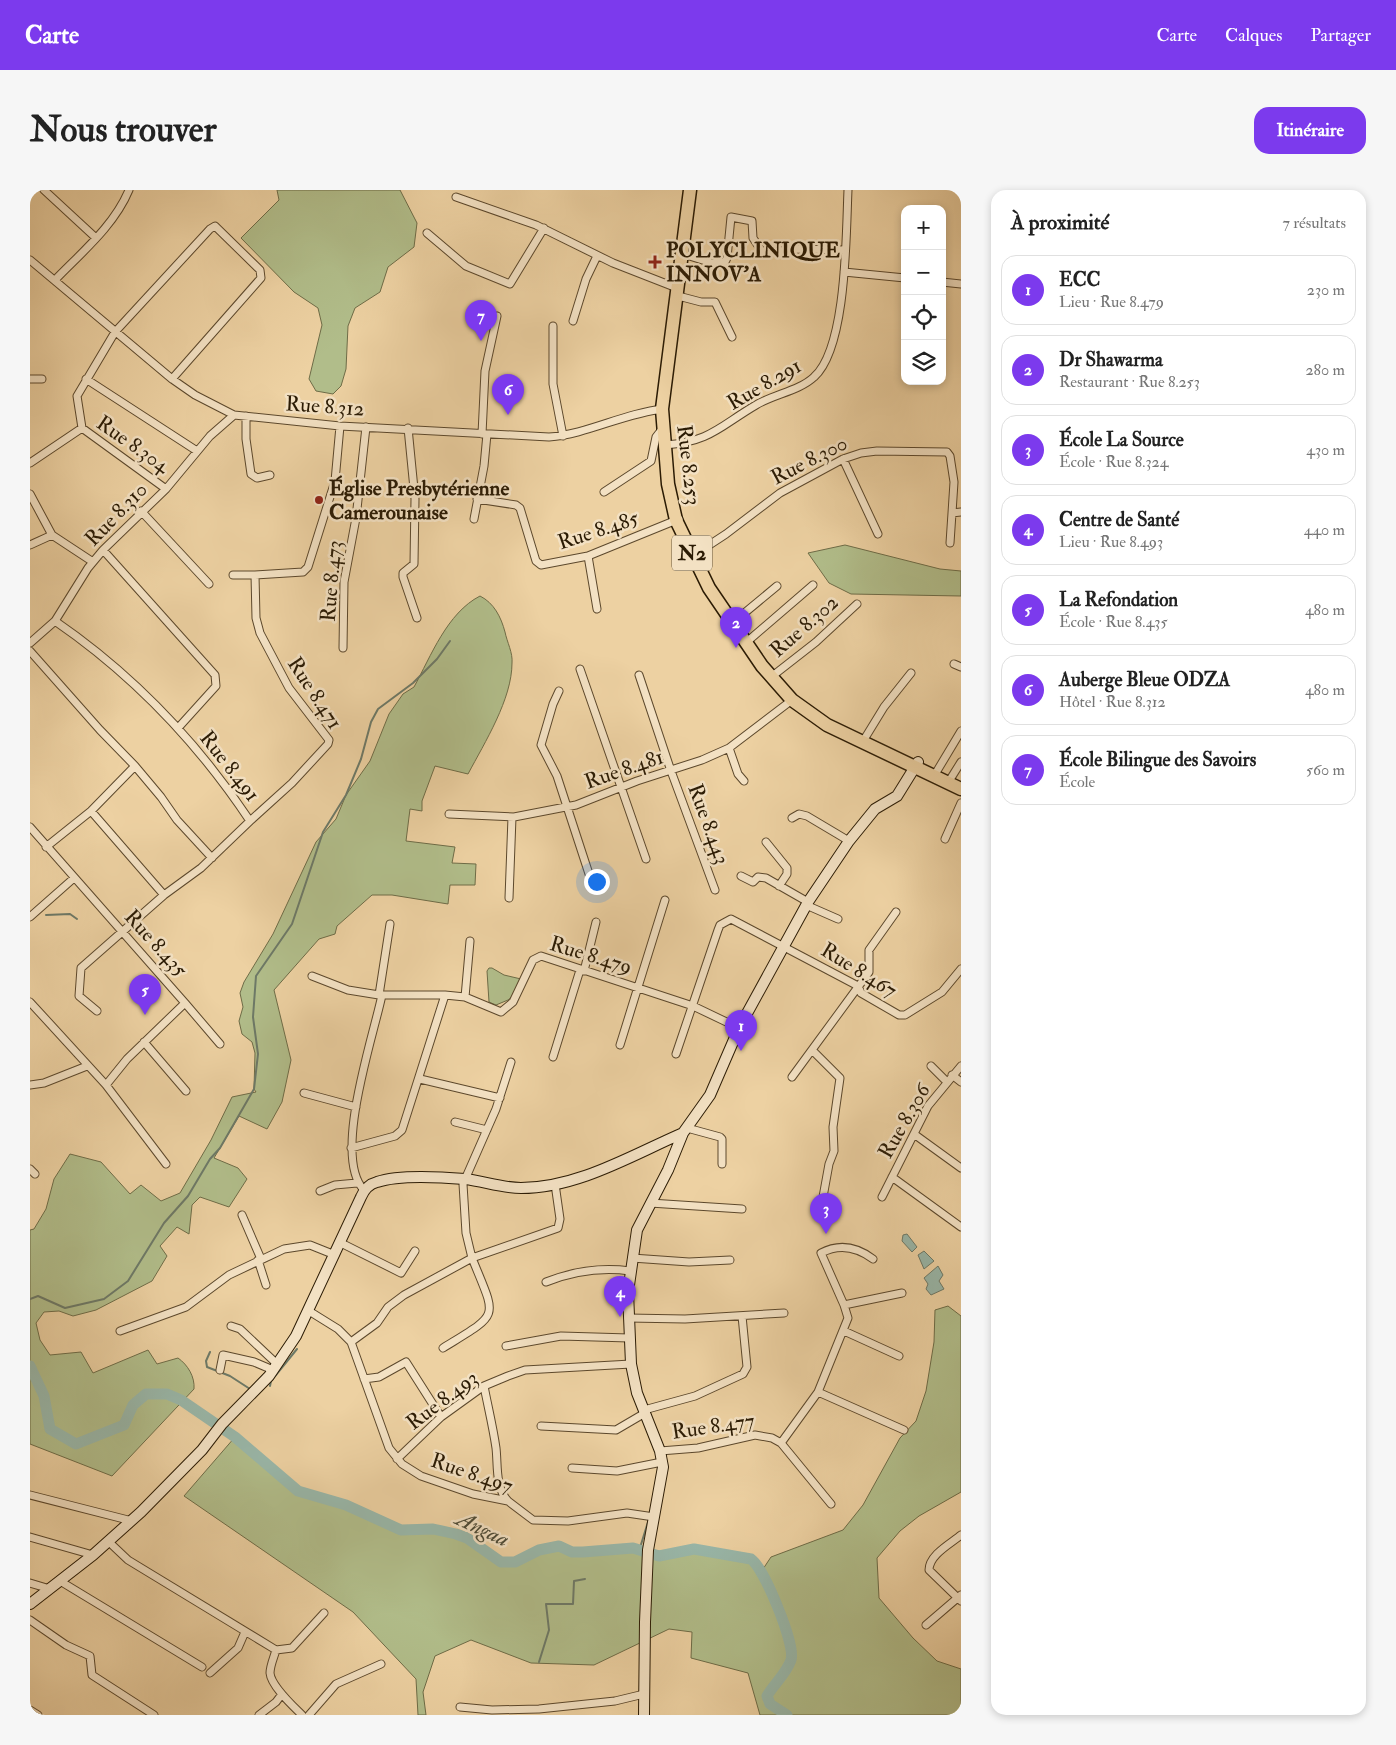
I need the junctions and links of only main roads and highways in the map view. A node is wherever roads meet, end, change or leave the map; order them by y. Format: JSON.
{"nodes":[{"id":1,"x":690,"y":190,"type":"edge"},
{"id":2,"x":695,"y":190,"type":"edge"},
{"id":3,"x":684,"y":255,"type":"junction"},
{"id":4,"x":664,"y":409,"type":"junction"},
{"id":5,"x":666,"y":445,"type":"junction"},
{"id":6,"x":695,"y":554,"type":"junction"},
{"id":7,"x":916,"y":765,"type":"junction"},
{"id":8,"x":956,"y":781,"type":"edge"},
{"id":9,"x":961,"y":789,"type":"edge"}],
"edges":[{"from":1,"to":3,"type":"highway","name":"Rue 8.253","number":"N2"},
{"from":2,"to":3,"type":"highway","name":"Rue 8.253","number":"N2"},
{"from":3,"to":4,"type":"highway","name":"Rue 8.253","number":"N2"},
{"from":4,"to":5,"type":"highway","name":"Rue 8.253","number":"N2"},
{"from":4,"to":5,"type":"highway","name":"Rue 8.253","number":"N2"},
{"from":5,"to":6,"type":"highway","name":"Rue 8.253","number":"N2"},
{"from":6,"to":7,"type":"highway","name":"Rue 8.253","number":"N2"},
{"from":6,"to":7,"type":"highway","name":"Rue 8.253","number":"N2"},
{"from":7,"to":8,"type":"highway","name":"Rue 8.253","number":"N2"},
{"from":7,"to":9,"type":"highway","name":"Rue 8.253","number":"N2"}]}
